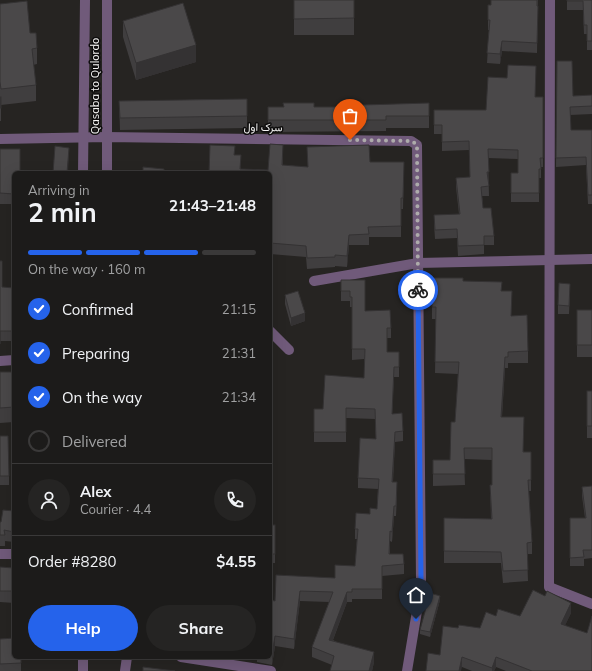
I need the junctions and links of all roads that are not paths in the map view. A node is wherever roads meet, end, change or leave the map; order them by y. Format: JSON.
{"nodes":[{"id":1,"x":85,"y":0,"type":"edge"},
{"id":2,"x":107,"y":0,"type":"edge"},
{"id":3,"x":550,"y":0,"type":"edge"},
{"id":4,"x":83,"y":137,"type":"junction"},
{"id":5,"x":106,"y":137,"type":"junction"},
{"id":6,"x":0,"y":139,"type":"edge"},
{"id":7,"x":83,"y":171,"type":"edge"},
{"id":8,"x":107,"y":171,"type":"edge"},
{"id":9,"x":592,"y":259,"type":"edge"},
{"id":10,"x":549,"y":260,"type":"junction"},
{"id":11,"x":418,"y":263,"type":"junction"},
{"id":12,"x":314,"y":281,"type":"dead end"},
{"id":13,"x":272,"y":333,"type":"edge"},
{"id":14,"x":289,"y":350,"type":"dead end"},
{"id":15,"x":12,"y":360,"type":"edge"},
{"id":16,"x":0,"y":361,"type":"edge"},
{"id":17,"x":0,"y":554,"type":"edge"},
{"id":18,"x":12,"y":554,"type":"edge"},
{"id":19,"x":592,"y":604,"type":"edge"},
{"id":20,"x":83,"y":659,"type":"edge"},
{"id":21,"x":127,"y":659,"type":"edge"},
{"id":22,"x":194,"y":659,"type":"edge"},
{"id":23,"x":78,"y":671,"type":"edge"},
{"id":24,"x":83,"y":671,"type":"edge"},
{"id":25,"x":125,"y":671,"type":"edge"},
{"id":26,"x":271,"y":671,"type":"edge"},
{"id":27,"x":407,"y":671,"type":"edge"}],
"edges":[{"from":1,"to":4,"type":"street"},
{"from":2,"to":5,"type":"street","name":"Qasaba to Qulordo"},
{"from":3,"to":10,"type":"street"},
{"from":4,"to":5,"type":"street","name":"سرک اول"},
{"from":4,"to":6,"type":"street","name":"سرک اول"},
{"from":4,"to":7,"type":"street"},
{"from":5,"to":8,"type":"street","name":"Qasaba to Qulordo"},
{"from":5,"to":11,"type":"street","name":"سرک اول"},
{"from":9,"to":10,"type":"street"},
{"from":10,"to":11,"type":"street"},
{"from":10,"to":19,"type":"street"},
{"from":11,"to":12,"type":"street"},
{"from":11,"to":27,"type":"street"},
{"from":13,"to":14,"type":"street"},
{"from":15,"to":16,"type":"street"},
{"from":17,"to":18,"type":"street"},
{"from":20,"to":24,"type":"street"},
{"from":21,"to":25,"type":"street"},
{"from":22,"to":26,"type":"street"},
{"from":23,"to":24,"type":"street"}]}
